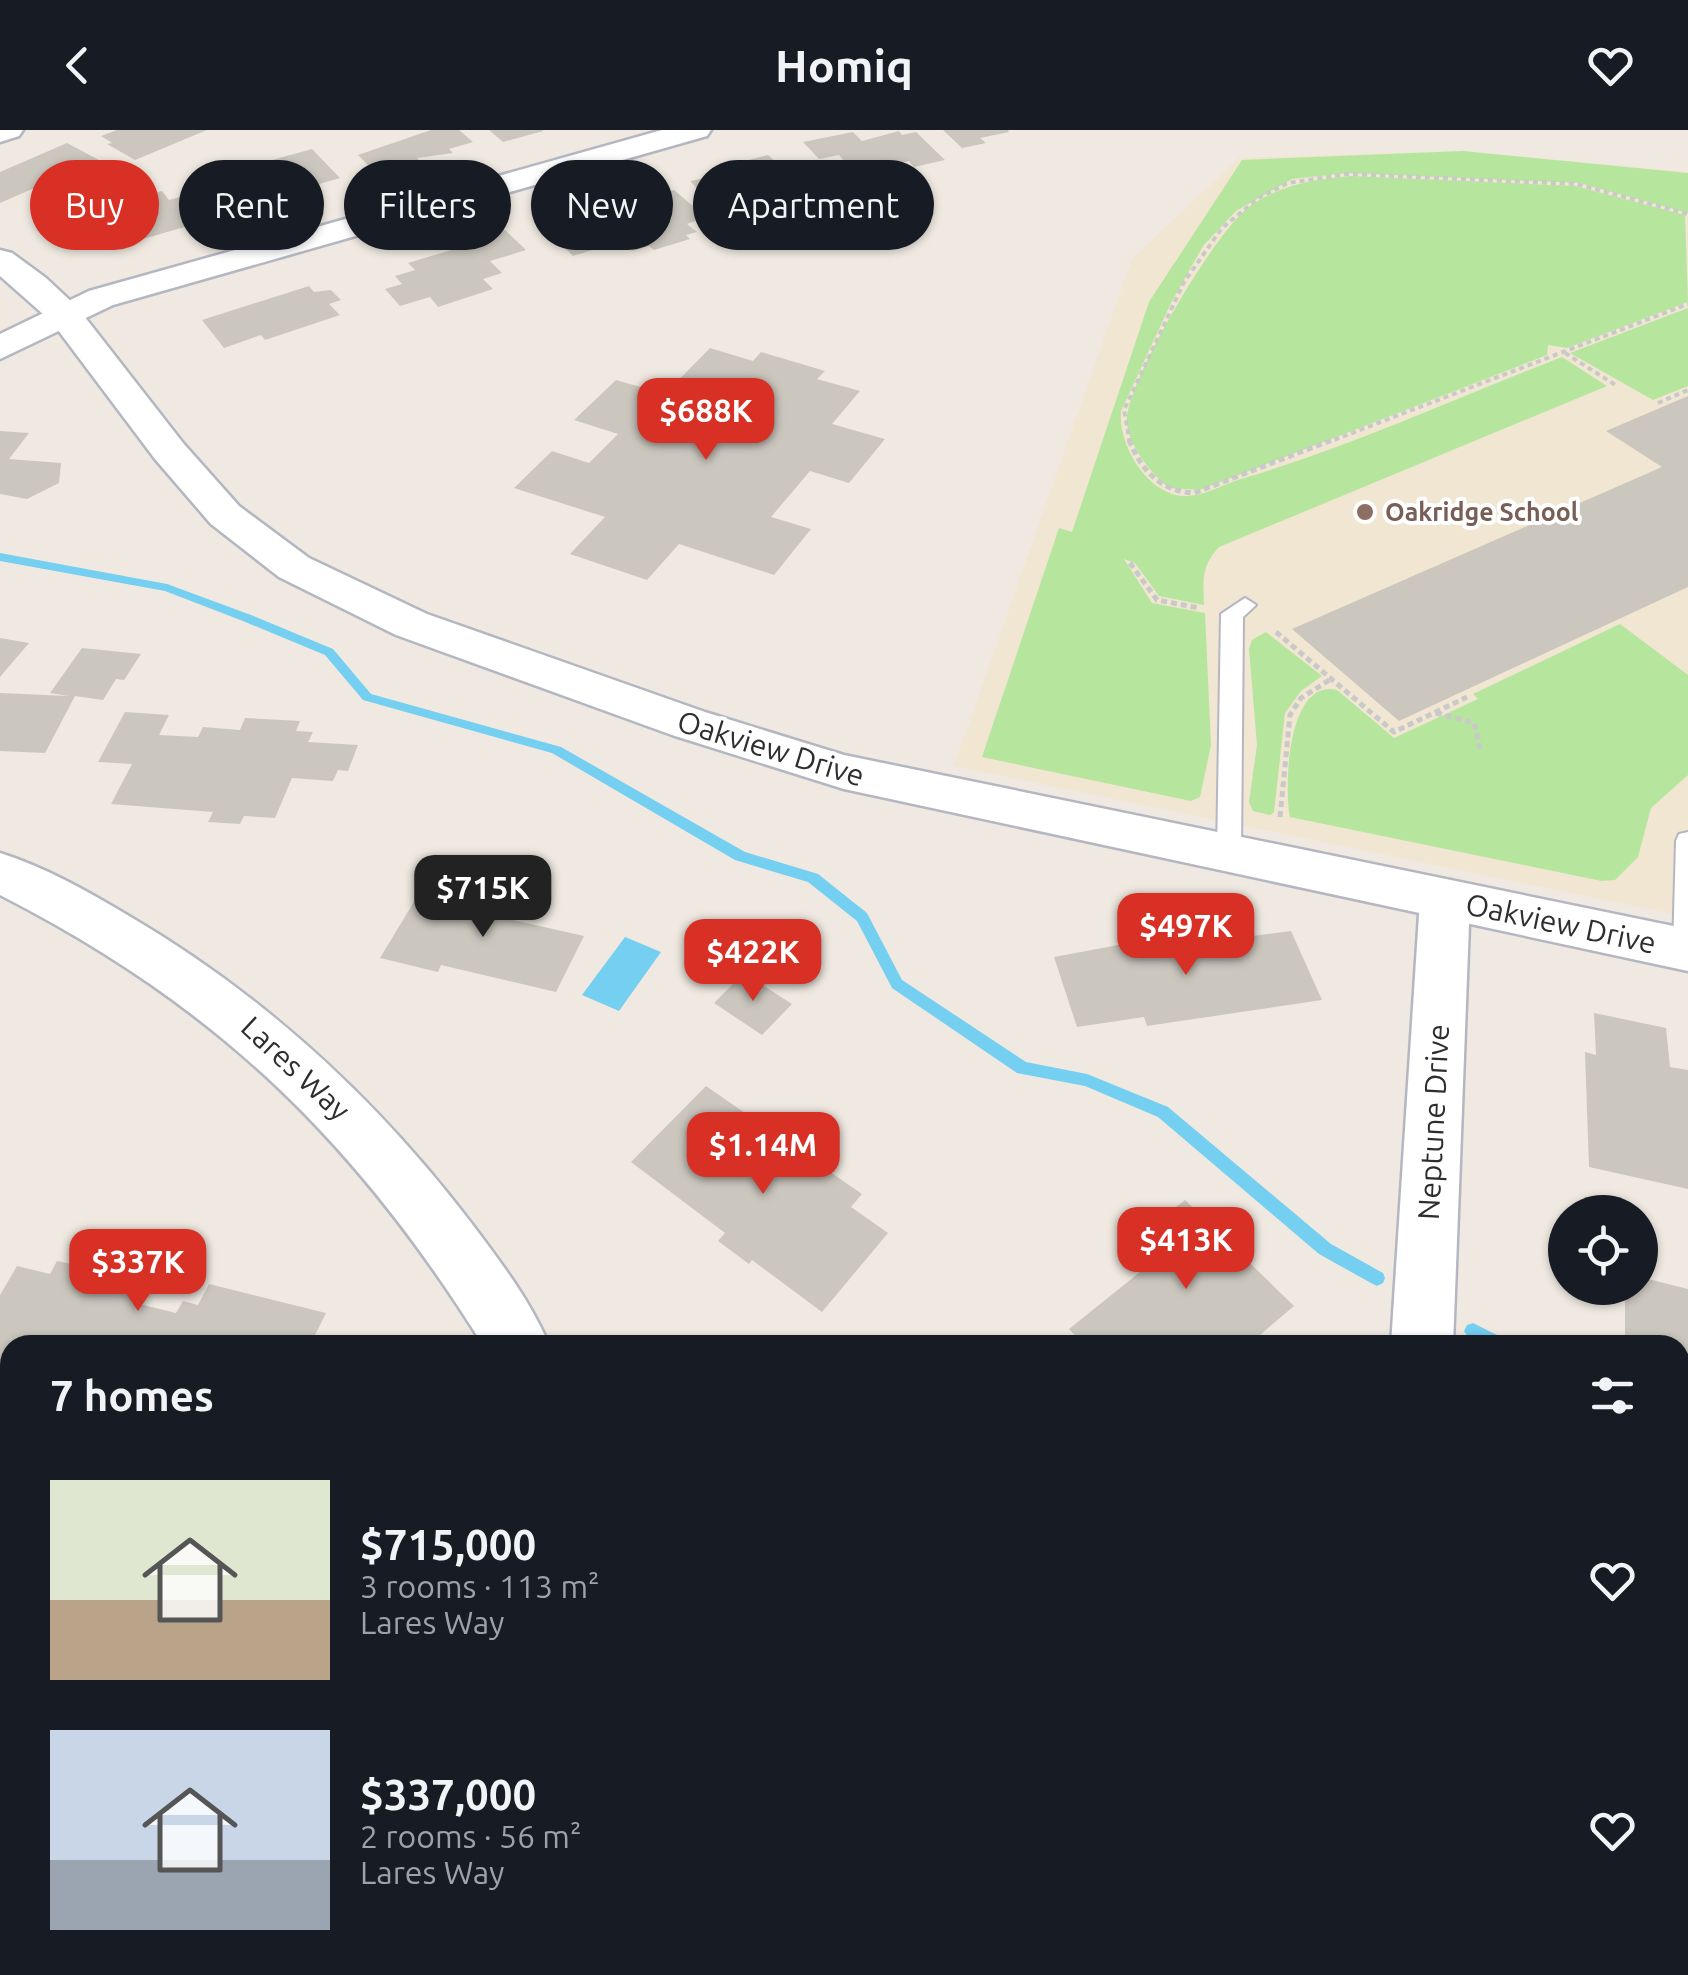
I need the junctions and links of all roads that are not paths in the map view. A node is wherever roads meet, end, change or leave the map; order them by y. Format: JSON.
{"nodes":[{"id":1,"x":8,"y":130,"type":"edge"},
{"id":2,"x":696,"y":130,"type":"edge"},
{"id":3,"x":0,"y":133,"type":"edge"},
{"id":4,"x":3,"y":265,"type":"edge"},
{"id":5,"x":64,"y":316,"type":"junction"},
{"id":6,"x":0,"y":348,"type":"edge"},
{"id":7,"x":1245,"y":605,"type":"dead end"},
{"id":8,"x":1688,"y":840,"type":"edge"},
{"id":9,"x":1230,"y":854,"type":"junction"},
{"id":10,"x":0,"y":872,"type":"edge"},
{"id":11,"x":1445,"y":899,"type":"junction"},
{"id":12,"x":1687,"y":950,"type":"edge"},
{"id":13,"x":512,"y":1335,"type":"edge"},
{"id":14,"x":1423,"y":1335,"type":"edge"}],
"edges":[{"from":1,"to":3,"type":"street"},
{"from":2,"to":5,"type":"street"},
{"from":4,"to":5,"type":"street","name":"Oakview Drive"},
{"from":5,"to":6,"type":"street"},
{"from":5,"to":9,"type":"street","name":"Oakview Drive"},
{"from":7,"to":9,"type":"lane"},
{"from":8,"to":12,"type":"lane"},
{"from":9,"to":11,"type":"street","name":"Oakview Drive"},
{"from":10,"to":13,"type":"street","name":"Lares Way"},
{"from":11,"to":12,"type":"street","name":"Oakview Drive"},
{"from":11,"to":14,"type":"street","name":"Neptune Drive"}]}
